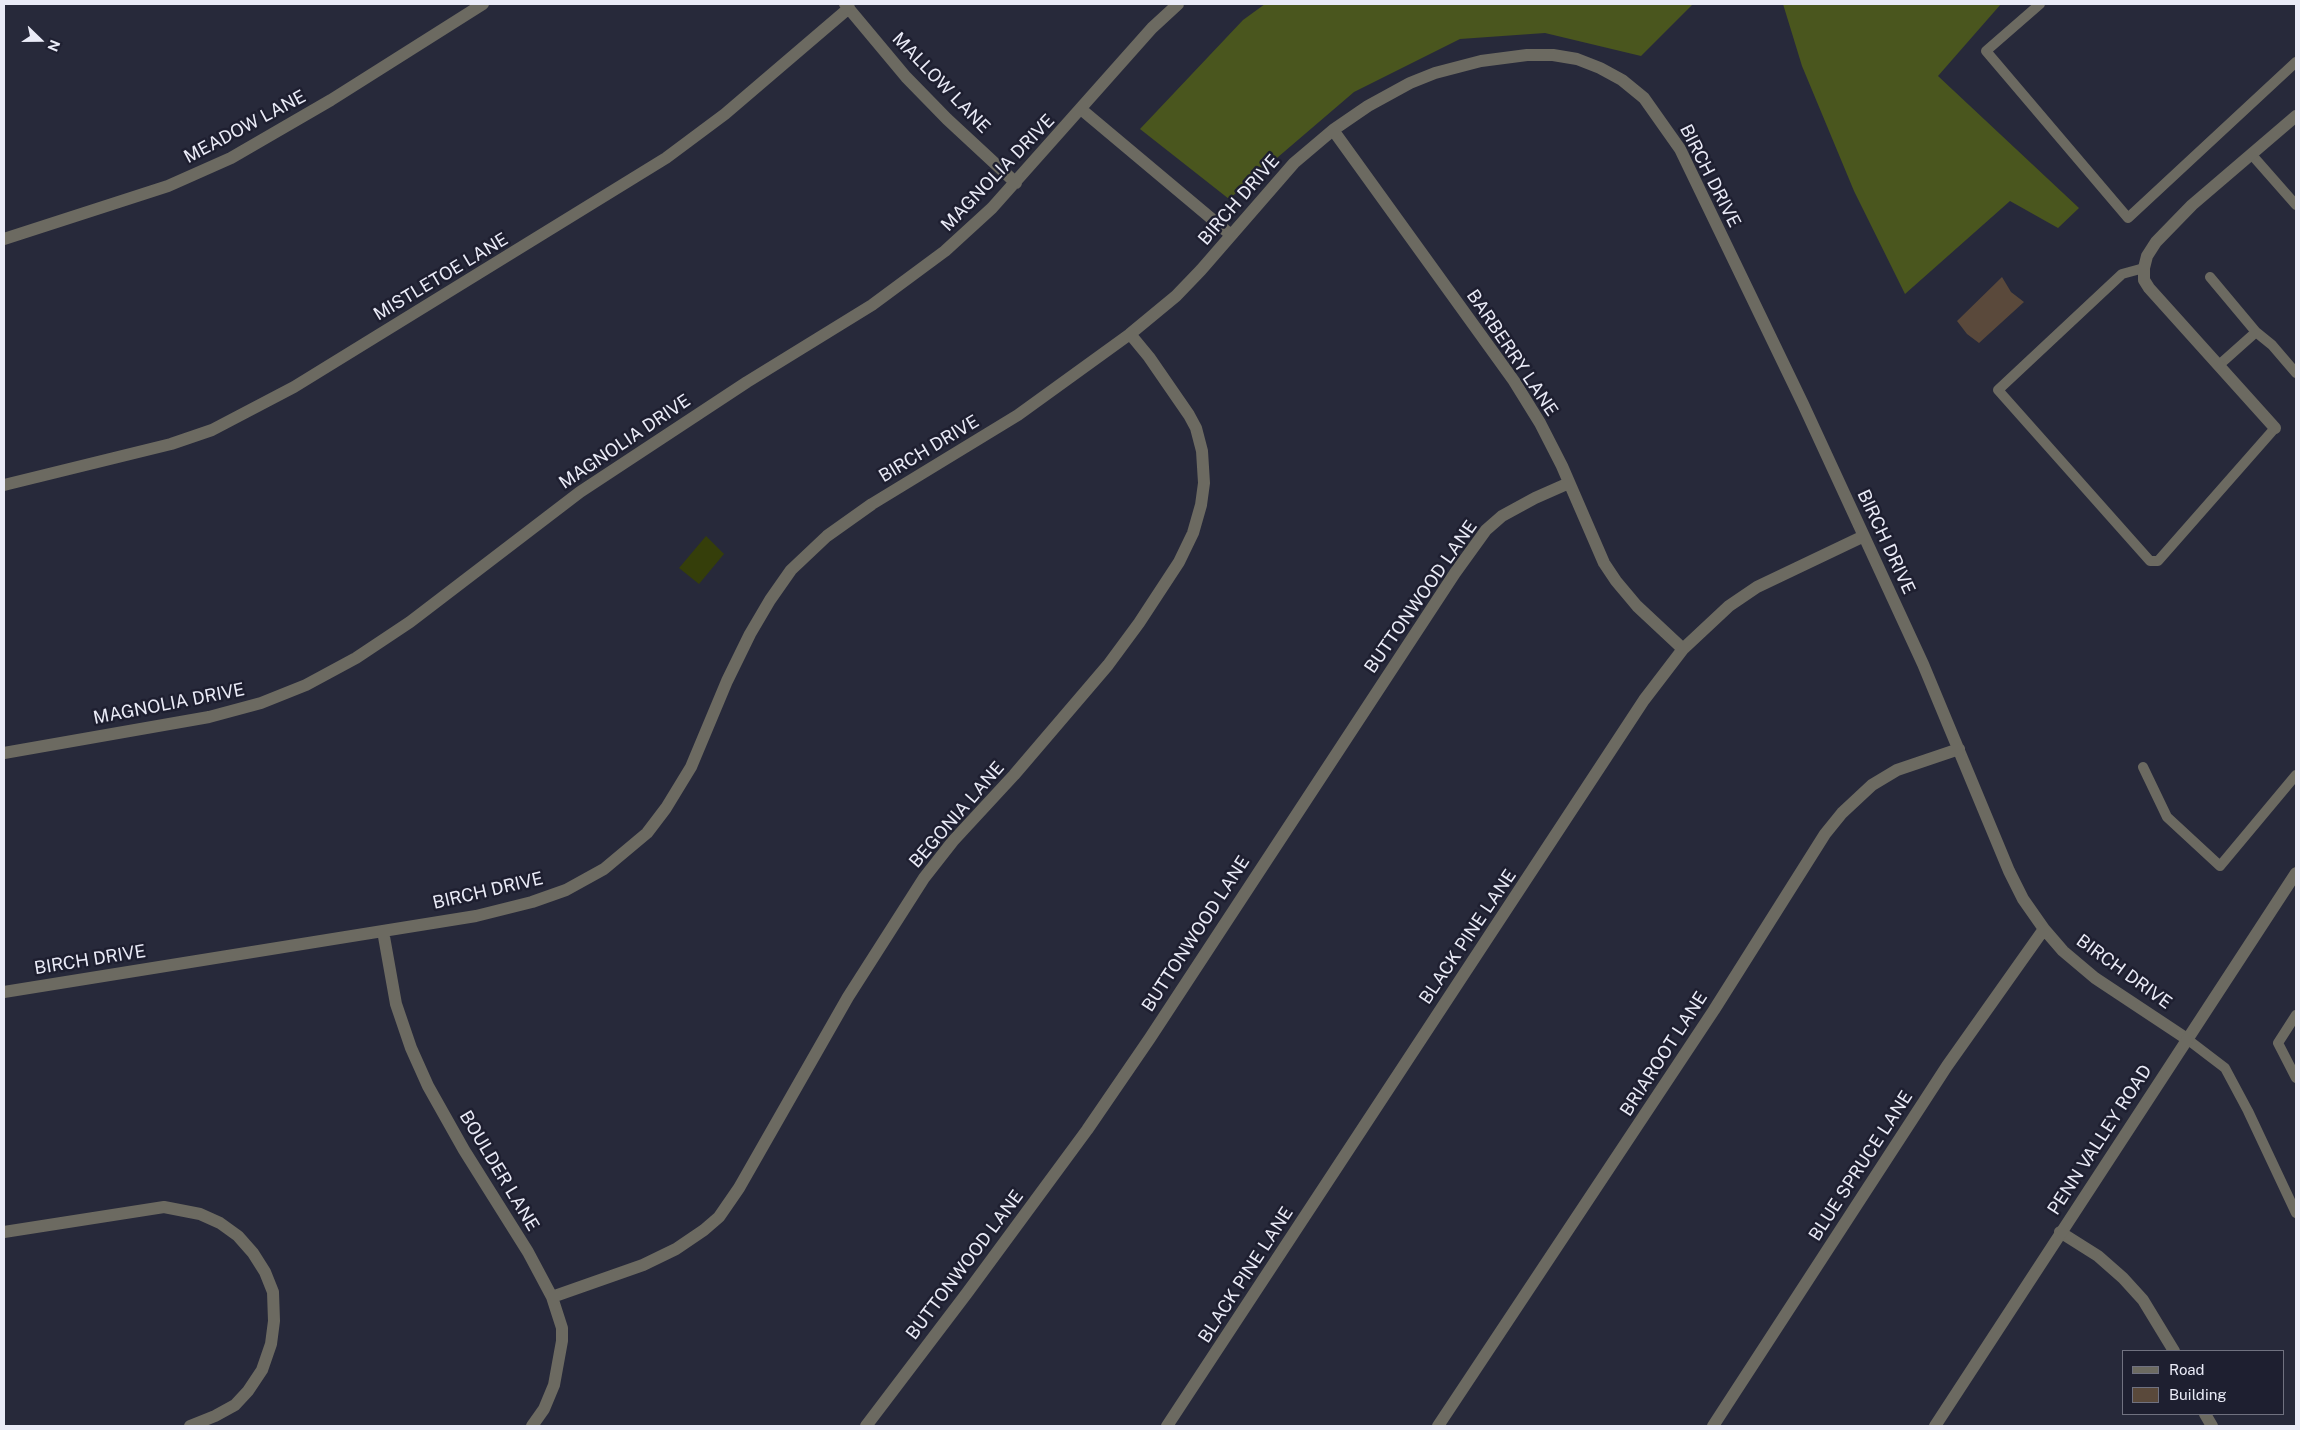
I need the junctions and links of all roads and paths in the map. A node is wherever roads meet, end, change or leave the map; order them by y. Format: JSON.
{"nodes":[{"id":1,"x":483,"y":4,"type":"edge"},
{"id":2,"x":1178,"y":4,"type":"edge"},
{"id":3,"x":2040,"y":4,"type":"edge"},
{"id":4,"x":847,"y":6,"type":"edge"},
{"id":5,"x":2296,"y":62,"type":"edge"},
{"id":6,"x":1082,"y":110,"type":"junction"},
{"id":7,"x":2296,"y":116,"type":"edge"},
{"id":8,"x":1333,"y":130,"type":"junction"},
{"id":9,"x":2252,"y":155,"type":"junction"},
{"id":10,"x":1016,"y":183,"type":"junction"},
{"id":11,"x":2296,"y":205,"type":"edge"},
{"id":12,"x":1231,"y":234,"type":"junction"},
{"id":13,"x":4,"y":239,"type":"edge"},
{"id":14,"x":2144,"y":268,"type":"junction"},
{"id":15,"x":2210,"y":277,"type":"dead end"},
{"id":16,"x":2256,"y":332,"type":"junction"},
{"id":17,"x":1130,"y":334,"type":"junction"},
{"id":18,"x":2220,"y":365,"type":"junction"},
{"id":19,"x":2296,"y":373,"type":"edge"},
{"id":20,"x":2275,"y":428,"type":"joint"},
{"id":21,"x":1569,"y":483,"type":"junction"},
{"id":22,"x":4,"y":484,"type":"edge"},
{"id":23,"x":1864,"y":536,"type":"junction"},
{"id":24,"x":1683,"y":649,"type":"junction"},
{"id":25,"x":1959,"y":749,"type":"junction"},
{"id":26,"x":4,"y":753,"type":"edge"},
{"id":27,"x":2143,"y":767,"type":"dead end"},
{"id":28,"x":2296,"y":775,"type":"edge"},
{"id":29,"x":2296,"y":873,"type":"edge"},
{"id":30,"x":2044,"y":929,"type":"junction"},
{"id":31,"x":383,"y":931,"type":"junction"},
{"id":32,"x":4,"y":992,"type":"edge"},
{"id":33,"x":2296,"y":1015,"type":"edge"},
{"id":34,"x":2187,"y":1039,"type":"junction"},
{"id":35,"x":2296,"y":1078,"type":"edge"},
{"id":36,"x":2296,"y":1213,"type":"edge"},
{"id":37,"x":4,"y":1232,"type":"edge"},
{"id":38,"x":2060,"y":1232,"type":"junction"},
{"id":39,"x":552,"y":1297,"type":"junction"},
{"id":40,"x":2173,"y":1350,"type":"edge"},
{"id":41,"x":2206,"y":1415,"type":"edge"},
{"id":42,"x":190,"y":1426,"type":"edge"},
{"id":43,"x":532,"y":1426,"type":"edge"},
{"id":44,"x":866,"y":1426,"type":"edge"},
{"id":45,"x":1167,"y":1426,"type":"edge"},
{"id":46,"x":1438,"y":1426,"type":"edge"},
{"id":47,"x":1713,"y":1426,"type":"edge"},
{"id":48,"x":1935,"y":1426,"type":"edge"},
{"id":49,"x":2212,"y":1426,"type":"edge"}],
"edges":[{"from":1,"to":13,"type":"street","name":"MEADOW LANE"},
{"from":2,"to":6,"type":"street","name":"MAGNOLIA DRIVE"},
{"from":3,"to":5,"type":"lane"},
{"from":4,"to":10,"type":"street","name":"MALLOW LANE"},
{"from":4,"to":22,"type":"street","name":"MISTLETOE LANE"},
{"from":6,"to":10,"type":"street","name":"MAGNOLIA DRIVE"},
{"from":6,"to":12,"type":"street"},
{"from":7,"to":9,"type":"street"},
{"from":8,"to":12,"type":"street","name":"BIRCH DRIVE"},
{"from":8,"to":21,"type":"street","name":"BARBERRY LANE"},
{"from":8,"to":23,"type":"street","name":"BIRCH DRIVE"},
{"from":9,"to":11,"type":"lane"},
{"from":9,"to":14,"type":"street"},
{"from":10,"to":26,"type":"street","name":"MAGNOLIA DRIVE"},
{"from":12,"to":17,"type":"street","name":"BIRCH DRIVE"},
{"from":14,"to":18,"type":"street"},
{"from":14,"to":20,"type":"lane"},
{"from":15,"to":16,"type":"lane"},
{"from":16,"to":18,"type":"lane"},
{"from":16,"to":19,"type":"lane"},
{"from":17,"to":31,"type":"street","name":"BIRCH DRIVE"},
{"from":17,"to":39,"type":"street","name":"BEGONIA LANE"},
{"from":18,"to":20,"type":"street"},
{"from":21,"to":24,"type":"street","name":"BARBERRY LANE"},
{"from":21,"to":44,"type":"street","name":"BUTTONWOOD LANE"},
{"from":23,"to":24,"type":"street","name":"BLACK PINE LANE"},
{"from":23,"to":25,"type":"street","name":"BIRCH DRIVE"},
{"from":24,"to":45,"type":"street","name":"BLACK PINE LANE"},
{"from":25,"to":30,"type":"street","name":"BIRCH DRIVE"},
{"from":25,"to":46,"type":"street","name":"BRIAROOT LANE"},
{"from":27,"to":28,"type":"lane"},
{"from":29,"to":34,"type":"street","name":"PENN VALLEY ROAD"},
{"from":30,"to":34,"type":"street","name":"BIRCH DRIVE"},
{"from":30,"to":47,"type":"street","name":"BLUE SPRUCE LANE"},
{"from":31,"to":32,"type":"street","name":"BIRCH DRIVE"},
{"from":31,"to":39,"type":"street","name":"BOULDER LANE"},
{"from":33,"to":35,"type":"lane"},
{"from":34,"to":36,"type":"lane"},
{"from":34,"to":38,"type":"street","name":"PENN VALLEY ROAD"},
{"from":37,"to":42,"type":"street"},
{"from":38,"to":40,"type":"street"},
{"from":38,"to":48,"type":"street","name":"PENN VALLEY ROAD"},
{"from":39,"to":43,"type":"street","name":"BOULDER LANE"},
{"from":41,"to":49,"type":"street"}]}
